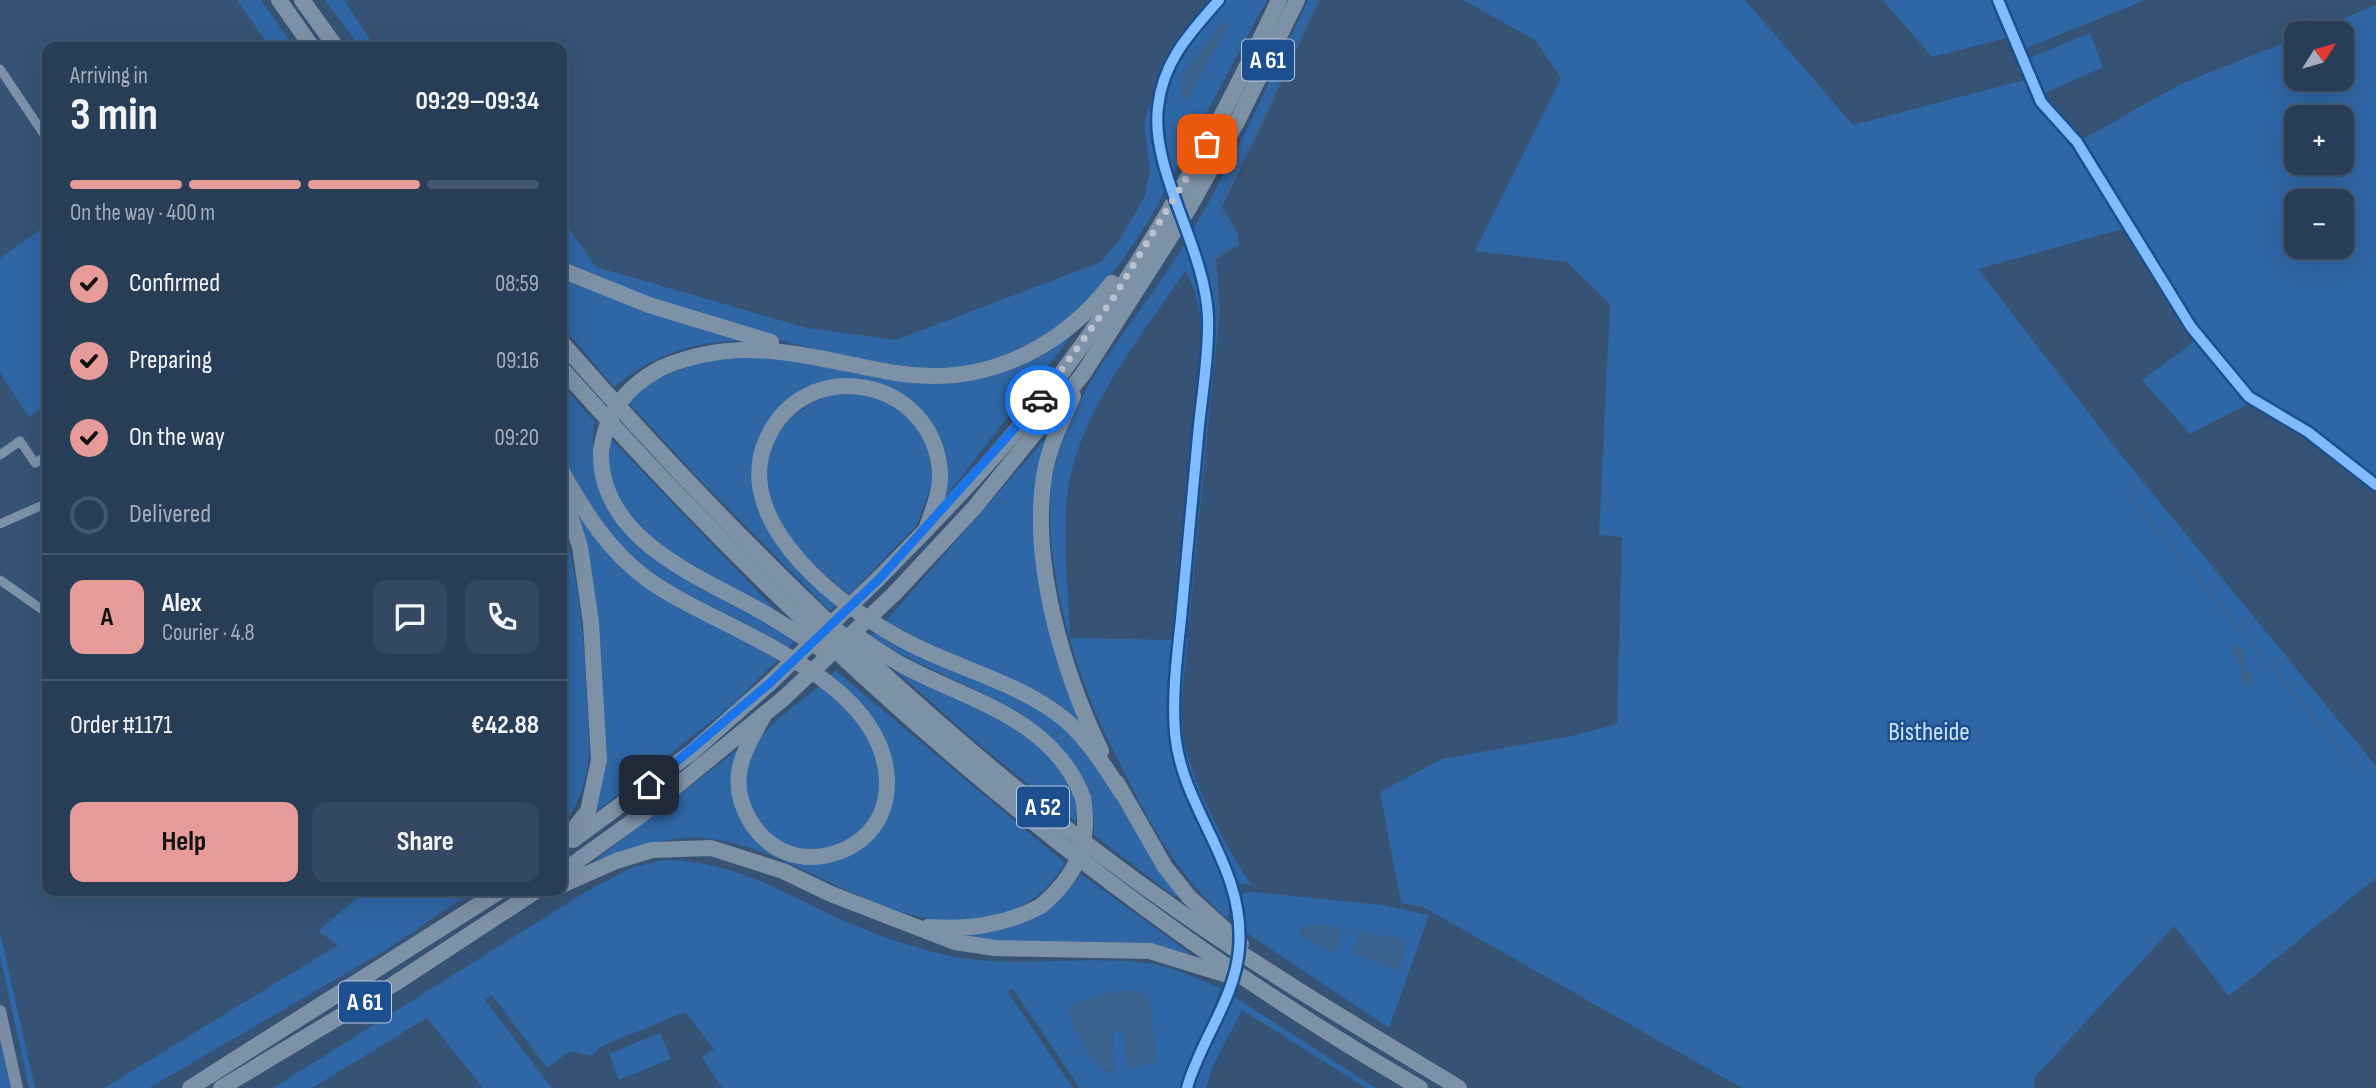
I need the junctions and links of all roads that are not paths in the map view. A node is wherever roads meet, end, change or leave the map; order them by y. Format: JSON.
{"nodes":[{"id":1,"x":279,"y":0,"type":"edge"},
{"id":2,"x":302,"y":0,"type":"edge"},
{"id":3,"x":1219,"y":0,"type":"edge"},
{"id":4,"x":1279,"y":0,"type":"edge"},
{"id":5,"x":1297,"y":0,"type":"edge"},
{"id":6,"x":309,"y":42,"type":"edge"},
{"id":7,"x":332,"y":42,"type":"edge"},
{"id":8,"x":0,"y":69,"type":"edge"},
{"id":9,"x":42,"y":132,"type":"edge"},
{"id":10,"x":1170,"y":181,"type":"dead end"},
{"id":11,"x":1167,"y":213,"type":"junction"},
{"id":12,"x":1191,"y":238,"type":"tunnel mouth"},
{"id":13,"x":567,"y":272,"type":"edge"},
{"id":14,"x":567,"y":348,"type":"edge"},
{"id":15,"x":831,"y":358,"type":"junction"},
{"id":16,"x":567,"y":374,"type":"edge"},
{"id":17,"x":1083,"y":374,"type":"junction"},
{"id":18,"x":0,"y":455,"type":"edge"},
{"id":19,"x":42,"y":459,"type":"edge"},
{"id":20,"x":567,"y":480,"type":"edge"},
{"id":21,"x":42,"y":505,"type":"edge"},
{"id":22,"x":567,"y":506,"type":"edge"},
{"id":23,"x":0,"y":524,"type":"edge"},
{"id":24,"x":926,"y":530,"type":"junction"},
{"id":25,"x":0,"y":580,"type":"edge"},
{"id":26,"x":42,"y":610,"type":"edge"},
{"id":27,"x":819,"y":610,"type":"junction"},
{"id":28,"x":858,"y":674,"type":"junction"},
{"id":29,"x":764,"y":715,"type":"junction"},
{"id":30,"x":1122,"y":793,"type":"junction"},
{"id":31,"x":567,"y":839,"type":"edge"},
{"id":32,"x":567,"y":842,"type":"edge"},
{"id":33,"x":567,"y":868,"type":"edge"},
{"id":34,"x":567,"y":883,"type":"edge"},
{"id":35,"x":492,"y":896,"type":"edge"},
{"id":36,"x":530,"y":896,"type":"edge"},
{"id":37,"x":540,"y":896,"type":"edge"},
{"id":38,"x":507,"y":913,"type":"junction"},
{"id":39,"x":905,"y":924,"type":"junction"},
{"id":40,"x":1249,"y":982,"type":"junction"},
{"id":41,"x":1285,"y":983,"type":"junction"},
{"id":42,"x":0,"y":1011,"type":"edge"},
{"id":43,"x":17,"y":1088,"type":"edge"},
{"id":44,"x":190,"y":1088,"type":"edge"},
{"id":45,"x":221,"y":1088,"type":"edge"},
{"id":46,"x":1187,"y":1088,"type":"edge"},
{"id":47,"x":1420,"y":1088,"type":"edge"},
{"id":48,"x":1459,"y":1088,"type":"edge"}],
"edges":[{"from":1,"to":6,"type":"highway"},
{"from":2,"to":7,"type":"highway"},
{"from":3,"to":10,"type":"street"},
{"from":4,"to":11,"type":"highway","number":"A 61"},
{"from":5,"to":17,"type":"highway","number":"A 61"},
{"from":8,"to":9,"type":"street"},
{"from":11,"to":15,"type":"highway"},
{"from":11,"to":24,"type":"highway","number":"A 61"},
{"from":12,"to":46,"type":"street","bridge":true},
{"from":13,"to":15,"type":"highway"},
{"from":14,"to":27,"type":"highway","number":"A 52"},
{"from":15,"to":28,"type":"highway","bridge":true},
{"from":16,"to":28,"type":"highway","number":"A 52"},
{"from":17,"to":29,"type":"highway","number":"A 61","bridge":true},
{"from":17,"to":30,"type":"highway"},
{"from":18,"to":19,"type":"street"},
{"from":20,"to":29,"type":"highway"},
{"from":21,"to":23,"type":"street"},
{"from":22,"to":31,"type":"highway"},
{"from":24,"to":30,"type":"highway"},
{"from":24,"to":32,"type":"highway","number":"A 61","bridge":true},
{"from":25,"to":26,"type":"street"},
{"from":27,"to":39,"type":"highway","bridge":true},
{"from":27,"to":41,"type":"highway","number":"A 52"},
{"from":28,"to":40,"type":"highway","number":"A 52"},
{"from":29,"to":33,"type":"highway","number":"A 61"},
{"from":30,"to":41,"type":"highway"},
{"from":34,"to":39,"type":"highway"},
{"from":35,"to":44,"type":"highway","number":"A 61"},
{"from":36,"to":38,"type":"highway","number":"A 61"},
{"from":37,"to":38,"type":"highway"},
{"from":38,"to":45,"type":"highway","number":"A 61"},
{"from":39,"to":40,"type":"highway"},
{"from":40,"to":47,"type":"highway","number":"A 52"},
{"from":41,"to":48,"type":"highway","number":"A 52"},
{"from":42,"to":43,"type":"street"}]}
